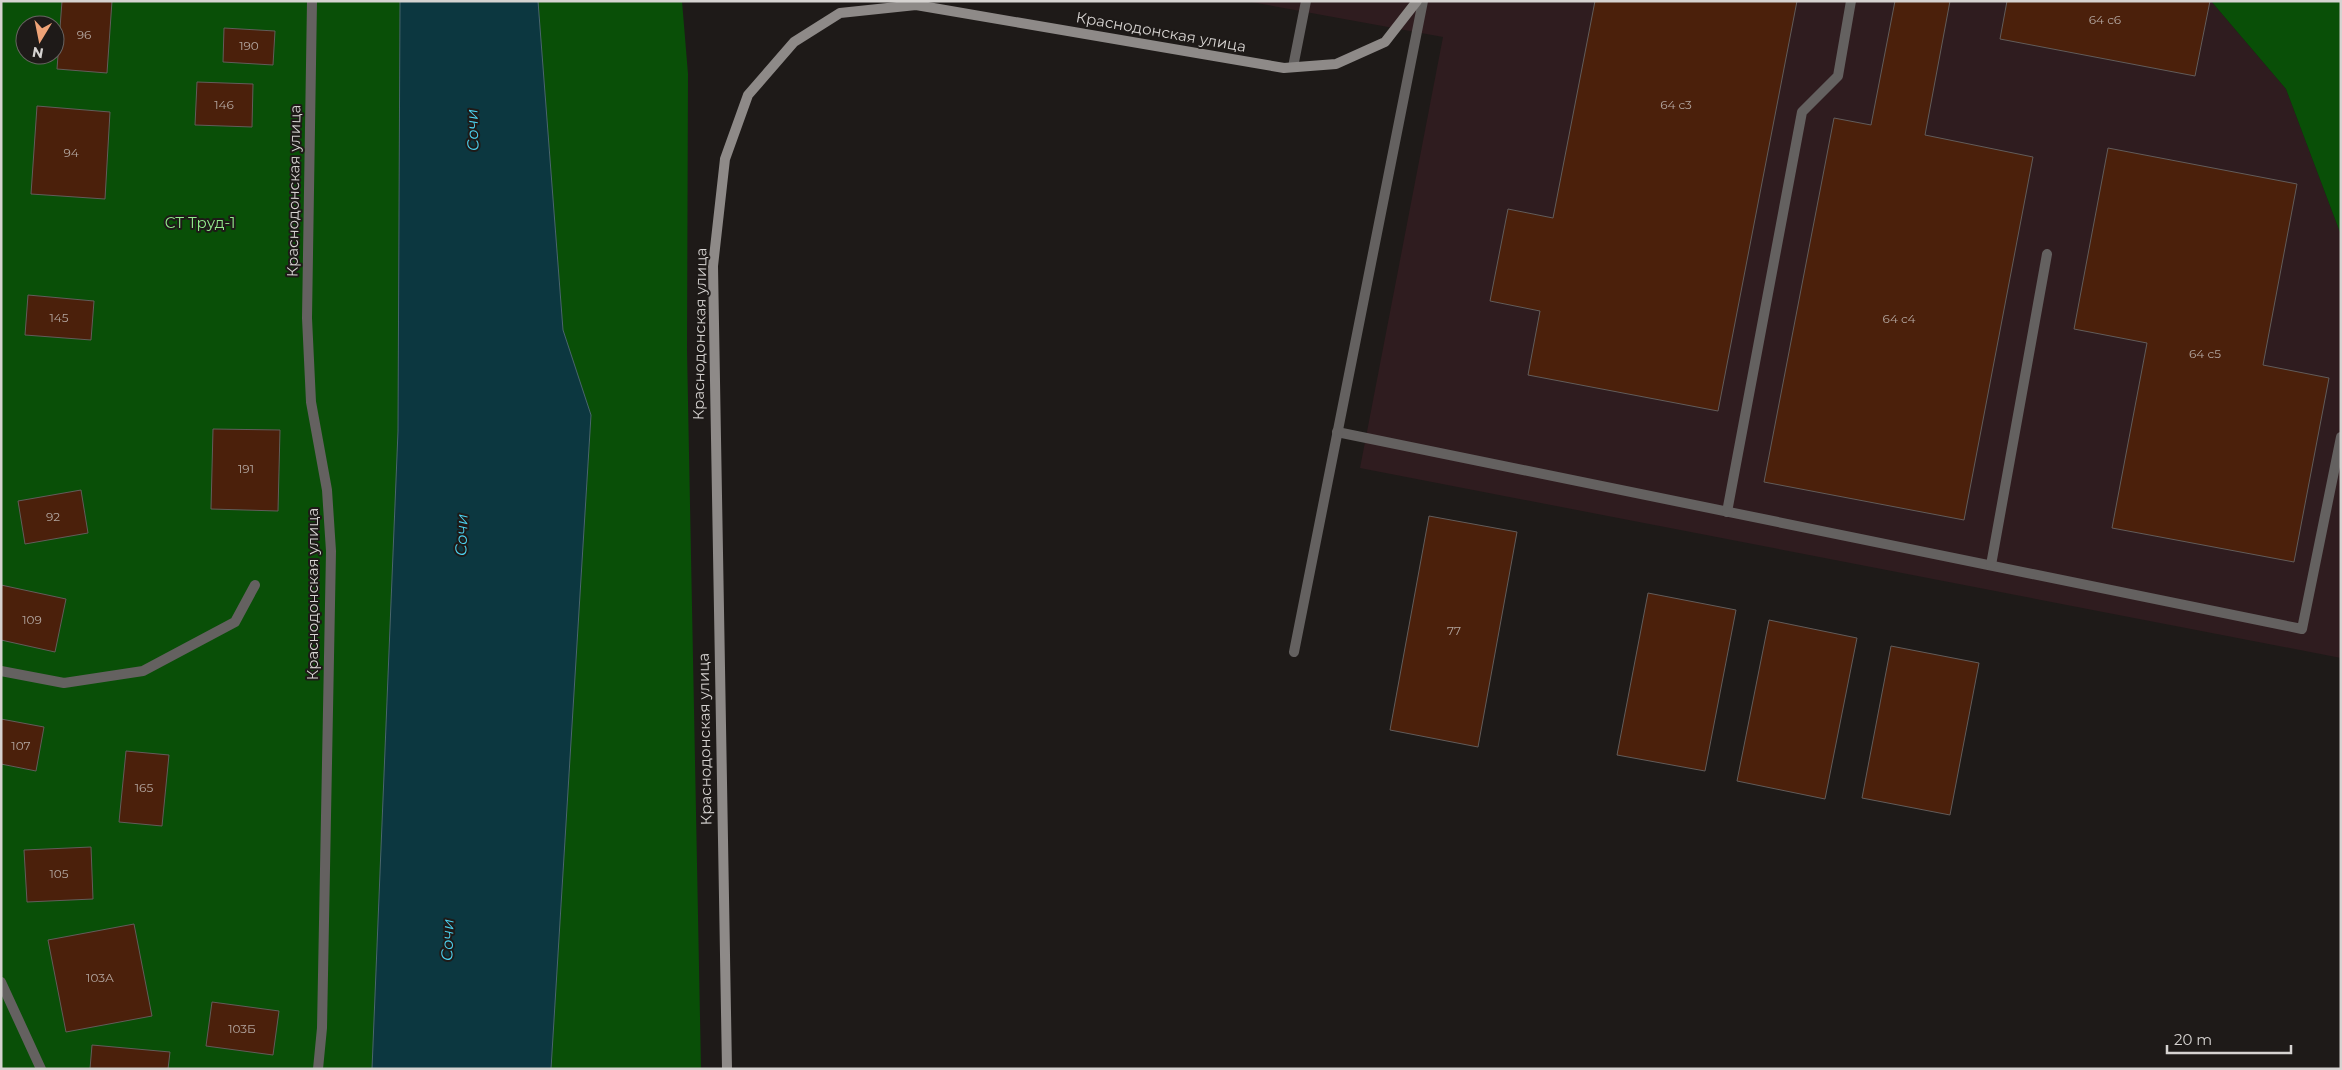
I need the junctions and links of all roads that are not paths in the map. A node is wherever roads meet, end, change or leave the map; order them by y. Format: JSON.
{"nodes":[{"id":1,"x":312,"y":1,"type":"edge"},
{"id":2,"x":1306,"y":1,"type":"edge"},
{"id":3,"x":1417,"y":1,"type":"edge"},
{"id":4,"x":1423,"y":1,"type":"edge"},
{"id":5,"x":1851,"y":1,"type":"edge"},
{"id":6,"x":1293,"y":67,"type":"junction"},
{"id":7,"x":2046,"y":254,"type":"dead end"},
{"id":8,"x":1336,"y":432,"type":"junction"},
{"id":9,"x":2341,"y":438,"type":"edge"},
{"id":10,"x":1727,"y":512,"type":"junction"},
{"id":11,"x":1991,"y":565,"type":"junction"},
{"id":12,"x":256,"y":585,"type":"dead end"},
{"id":13,"x":1294,"y":652,"type":"dead end"},
{"id":14,"x":1,"y":672,"type":"edge"},
{"id":15,"x":1,"y":982,"type":"edge"},
{"id":16,"x":41,"y":1069,"type":"edge"},
{"id":17,"x":318,"y":1069,"type":"edge"},
{"id":18,"x":727,"y":1069,"type":"edge"}],
"edges":[{"from":1,"to":17,"type":"street","name":"Краснодонская улица"},
{"from":2,"to":6,"type":"street"},
{"from":3,"to":6,"type":"street","name":"Краснодонская улица"},
{"from":4,"to":8,"type":"street"},
{"from":5,"to":10,"type":"street"},
{"from":6,"to":18,"type":"street","name":"Краснодонская улица"},
{"from":7,"to":11,"type":"street"},
{"from":8,"to":10,"type":"street"},
{"from":8,"to":13,"type":"street"},
{"from":9,"to":11,"type":"street"},
{"from":10,"to":11,"type":"street"},
{"from":12,"to":14,"type":"street"},
{"from":15,"to":16,"type":"street"}]}
